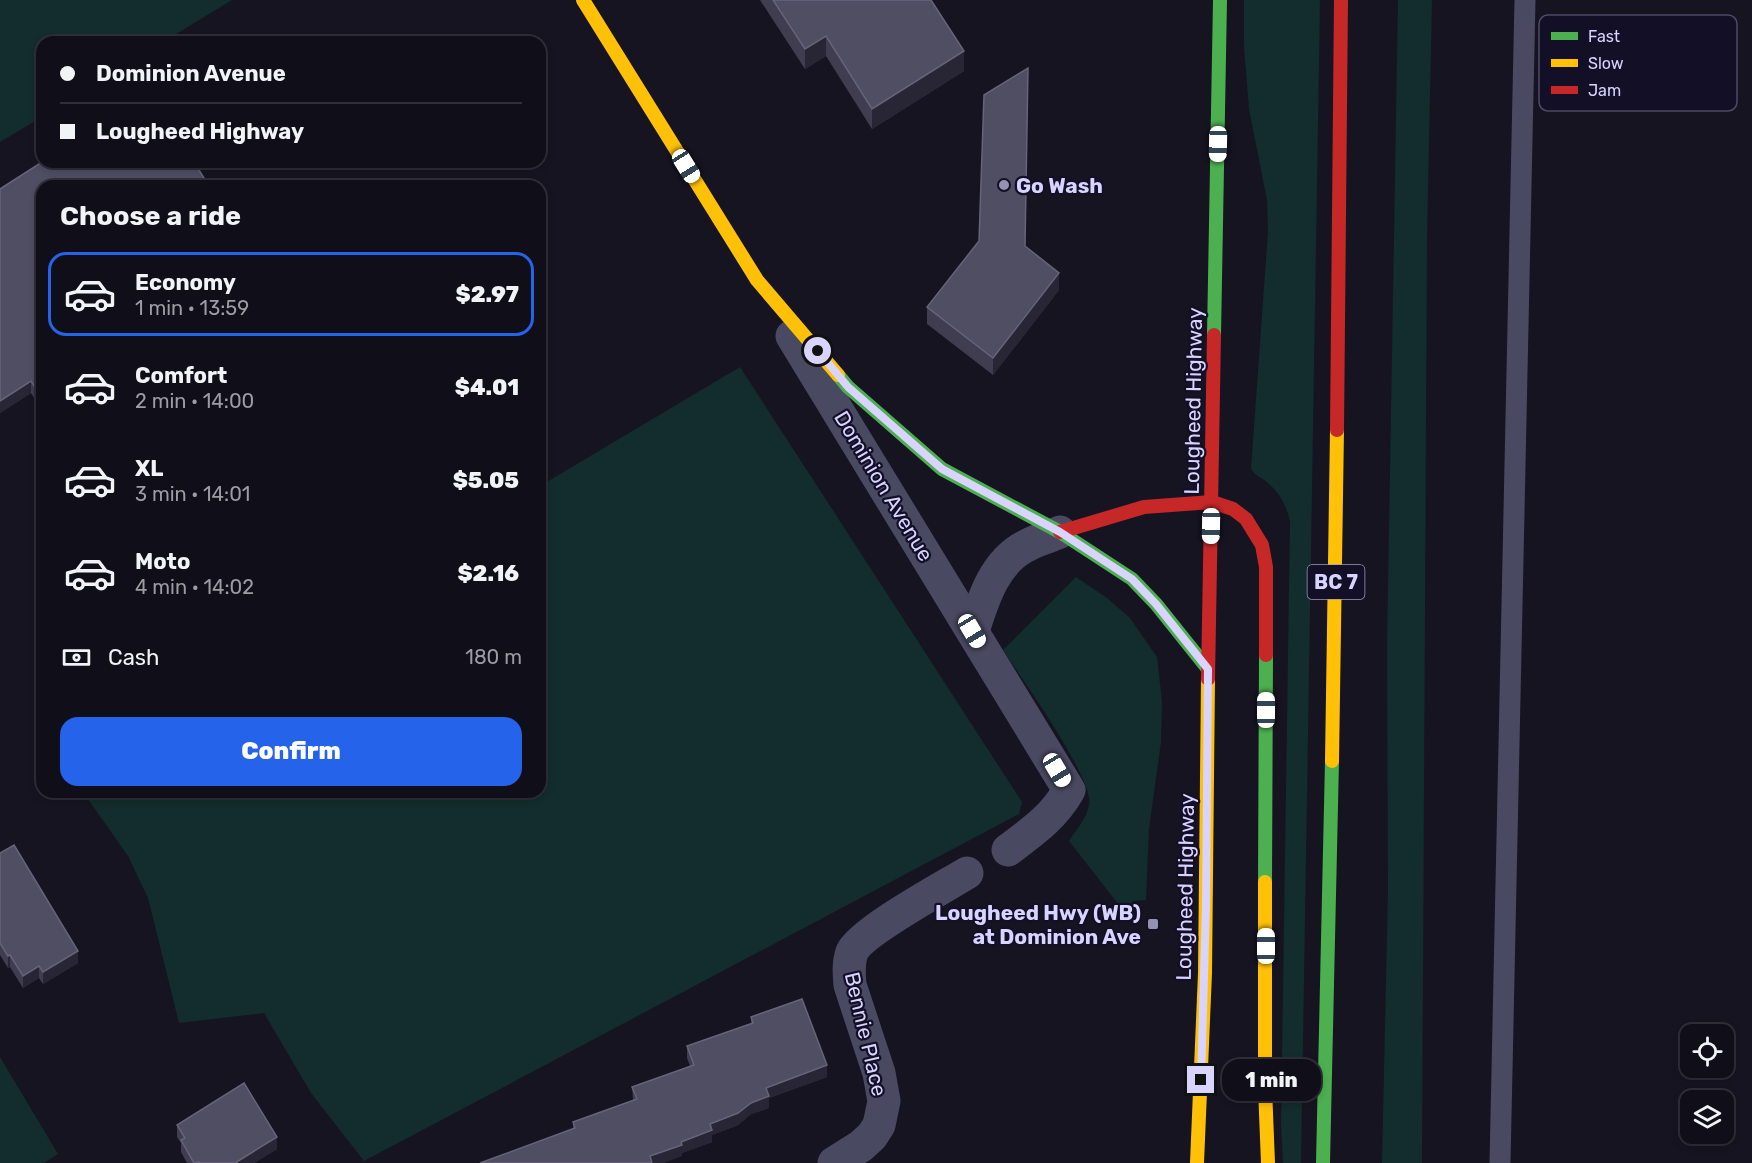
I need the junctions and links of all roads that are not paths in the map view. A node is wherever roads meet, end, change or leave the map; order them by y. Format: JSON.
{"nodes":[{"id":1,"x":583,"y":0,"type":"edge"},
{"id":2,"x":1220,"y":0,"type":"edge"},
{"id":3,"x":1341,"y":0,"type":"edge"},
{"id":4,"x":1525,"y":0,"type":"edge"},
{"id":5,"x":758,"y":280,"type":"junction"},
{"id":6,"x":1212,"y":502,"type":"junction"},
{"id":7,"x":1060,"y":532,"type":"junction"},
{"id":8,"x":972,"y":631,"type":"junction"},
{"id":9,"x":1208,"y":669,"type":"junction"},
{"id":10,"x":1008,"y":850,"type":"dead end"},
{"id":11,"x":967,"y":873,"type":"dead end"},
{"id":12,"x":834,"y":1163,"type":"edge"},
{"id":13,"x":1197,"y":1163,"type":"edge"},
{"id":14,"x":1268,"y":1163,"type":"edge"},
{"id":15,"x":1323,"y":1163,"type":"edge"},
{"id":16,"x":1500,"y":1163,"type":"edge"}],
"edges":[{"from":1,"to":5,"type":"main road","name":"Dominion Avenue"},
{"from":2,"to":6,"type":"main road","name":"Lougheed Highway"},
{"from":3,"to":15,"type":"main road","number":"BC 7"},
{"from":4,"to":16,"type":"lane"},
{"from":5,"to":7,"type":"main road","name":"Dominion Avenue"},
{"from":5,"to":8,"type":"street","name":"Dominion Avenue"},
{"from":6,"to":7,"type":"main road"},
{"from":6,"to":9,"type":"main road","name":"Lougheed Highway"},
{"from":6,"to":14,"type":"main road"},
{"from":7,"to":8,"type":"street"},
{"from":7,"to":9,"type":"main road","name":"Dominion Avenue"},
{"from":8,"to":10,"type":"street","name":"Dominion Avenue"},
{"from":9,"to":13,"type":"main road","name":"Lougheed Highway"},
{"from":11,"to":12,"type":"street","name":"Bennie Place"}]}
